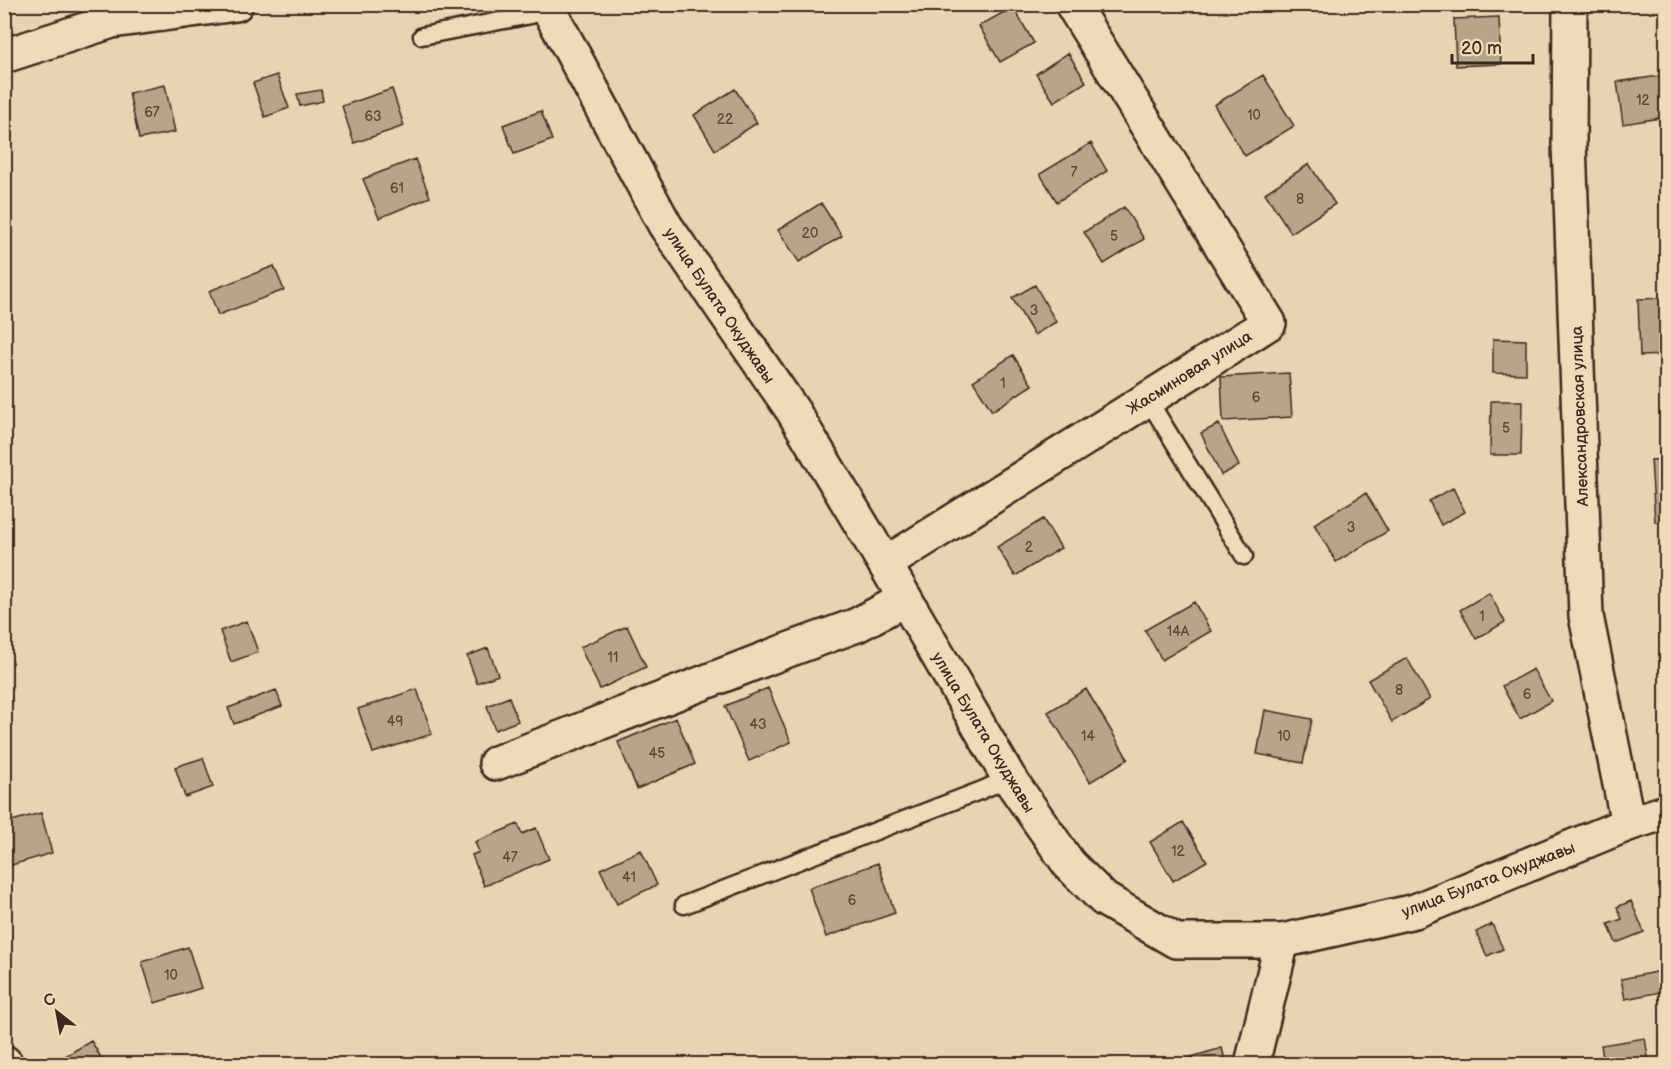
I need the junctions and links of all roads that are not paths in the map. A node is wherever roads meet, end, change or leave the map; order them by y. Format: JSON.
{"nodes":[{"id":1,"x":236,"y":4,"type":"edge"},
{"id":2,"x":1072,"y":4,"type":"edge"},
{"id":3,"x":1570,"y":4,"type":"edge"},
{"id":4,"x":548,"y":8,"type":"edge"},
{"id":5,"x":422,"y":36,"type":"dead end"},
{"id":6,"x":4,"y":56,"type":"edge"},
{"id":7,"x":1147,"y":398,"type":"junction"},
{"id":8,"x":1244,"y":556,"type":"dead end"},
{"id":9,"x":885,"y":564,"type":"junction"},
{"id":10,"x":905,"y":599,"type":"junction"},
{"id":11,"x":496,"y":763,"type":"dead end"},
{"id":12,"x":1009,"y":778,"type":"junction"},
{"id":13,"x":1666,"y":812,"type":"edge"},
{"id":14,"x":1628,"y":824,"type":"junction"},
{"id":15,"x":684,"y":905,"type":"dead end"},
{"id":16,"x":1282,"y":941,"type":"junction"},
{"id":17,"x":1252,"y":1065,"type":"edge"}],
"edges":[{"from":1,"to":6,"type":"street"},
{"from":2,"to":7,"type":"street","name":"Жасминовая улица"},
{"from":3,"to":14,"type":"street","name":"Александровская улица"},
{"from":4,"to":5,"type":"lane"},
{"from":4,"to":9,"type":"street","name":"улица Булата Окуджавы"},
{"from":7,"to":8,"type":"lane"},
{"from":7,"to":9,"type":"street","name":"Жасминовая улица"},
{"from":9,"to":10,"type":"street","name":"улица Булата Окуджавы"},
{"from":10,"to":11,"type":"street"},
{"from":10,"to":12,"type":"street","name":"улица Булата Окуджавы"},
{"from":12,"to":15,"type":"lane"},
{"from":12,"to":16,"type":"street","name":"улица Булата Окуджавы"},
{"from":13,"to":14,"type":"street","name":"улица Булата Окуджавы"},
{"from":14,"to":16,"type":"street","name":"улица Булата Окуджавы"},
{"from":16,"to":17,"type":"street"}]}
